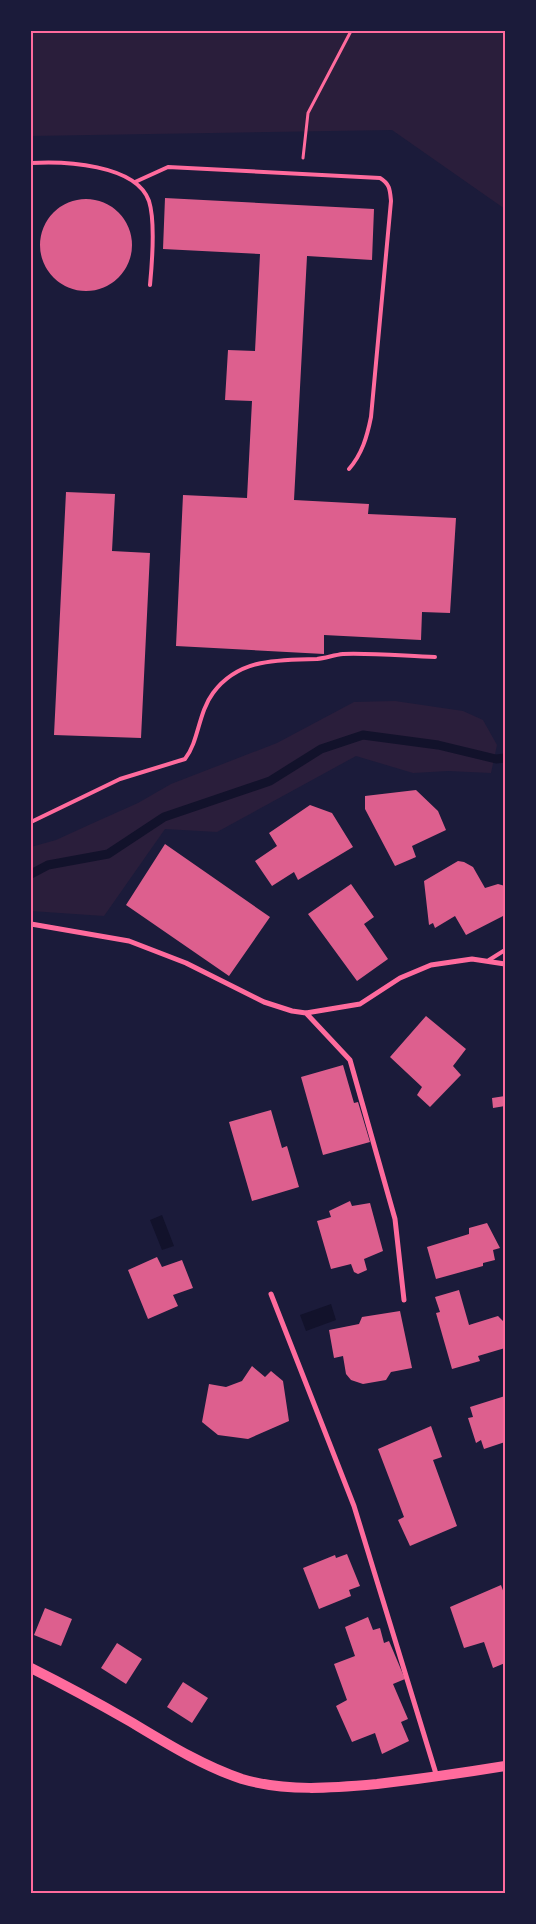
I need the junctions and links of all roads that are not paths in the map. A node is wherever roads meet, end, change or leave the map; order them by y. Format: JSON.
{"nodes":[{"id":1,"x":31,"y":163,"type":"edge"},
{"id":2,"x":136,"y":182,"type":"junction"},
{"id":3,"x":150,"y":285,"type":"dead end"},
{"id":4,"x":349,"y":470,"type":"dead end"},
{"id":5,"x":435,"y":657,"type":"dead end"},
{"id":6,"x":31,"y":822,"type":"edge"},
{"id":7,"x":31,"y":924,"type":"edge"},
{"id":8,"x":505,"y":950,"type":"edge"},
{"id":9,"x":489,"y":960,"type":"junction"},
{"id":10,"x":505,"y":964,"type":"edge"},
{"id":11,"x":306,"y":1013,"type":"junction"},
{"id":12,"x":271,"y":1294,"type":"dead end"},
{"id":13,"x":404,"y":1300,"type":"dead end"},
{"id":14,"x":31,"y":1668,"type":"edge"},
{"id":15,"x":505,"y":1766,"type":"edge"},
{"id":16,"x":438,"y":1778,"type":"junction"}],
"edges":[{"from":1,"to":2,"type":"lane"},
{"from":2,"to":3,"type":"lane"},
{"from":2,"to":4,"type":"lane"},
{"from":5,"to":6,"type":"lane"},
{"from":7,"to":11,"type":"street"},
{"from":8,"to":9,"type":"lane"},
{"from":9,"to":10,"type":"street"},
{"from":9,"to":11,"type":"street"},
{"from":11,"to":13,"type":"street"},
{"from":12,"to":16,"type":"street"},
{"from":14,"to":16,"type":"main road"},
{"from":15,"to":16,"type":"main road"}]}
